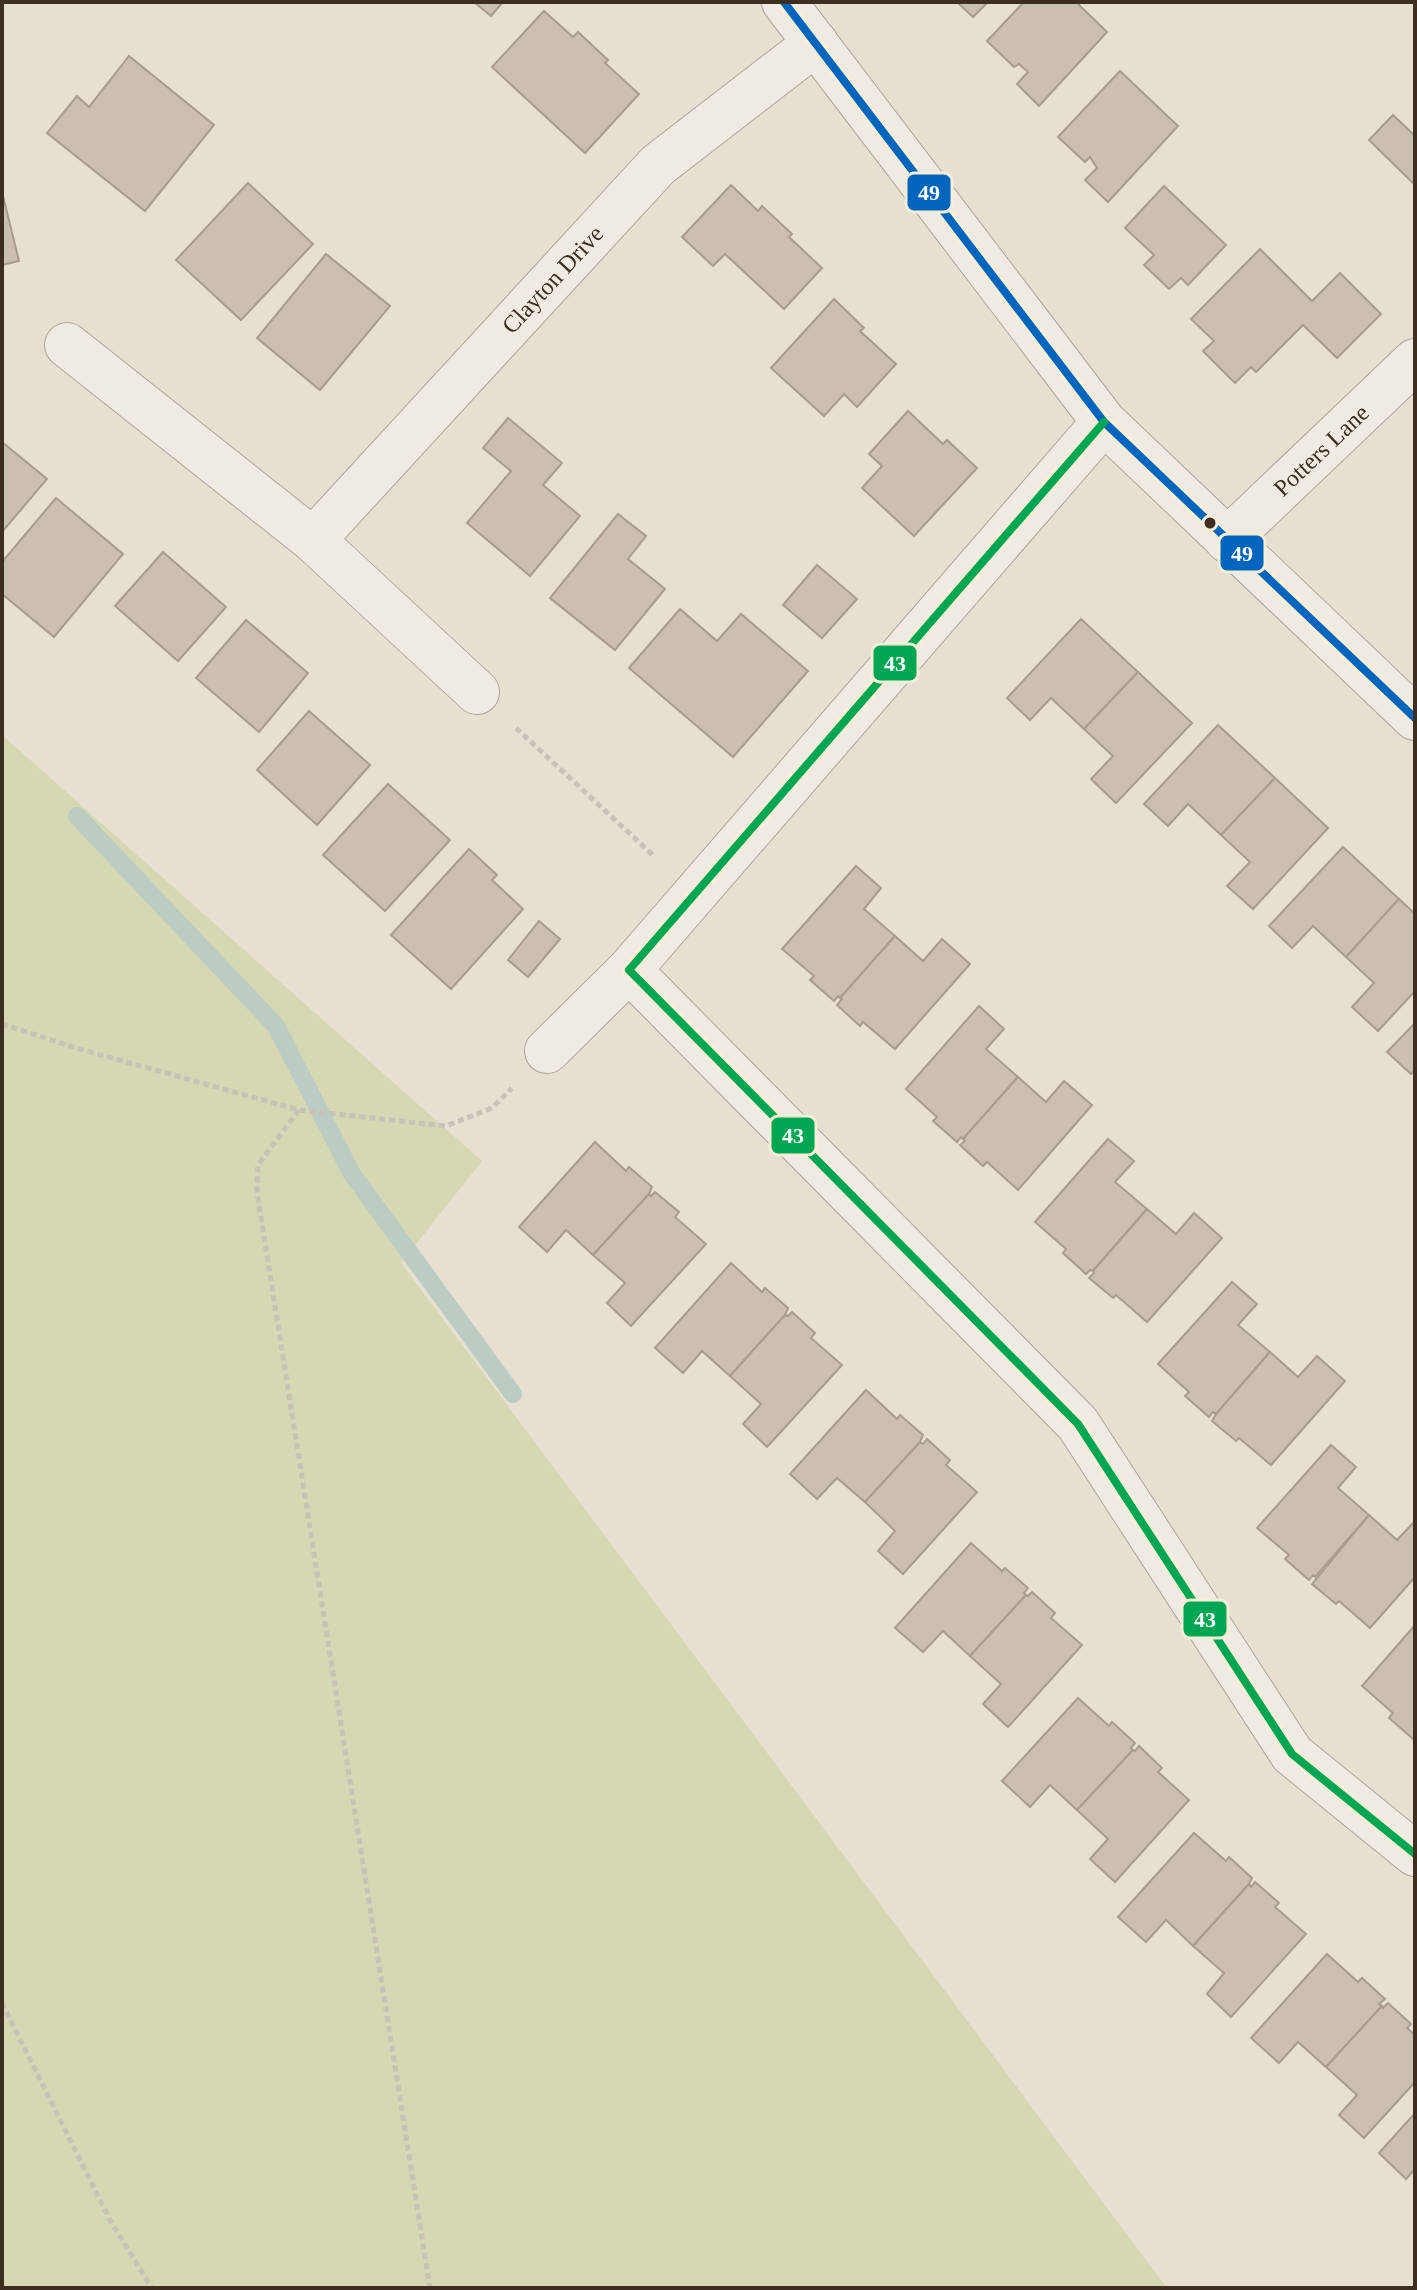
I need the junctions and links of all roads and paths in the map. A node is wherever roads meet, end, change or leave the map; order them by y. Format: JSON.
{"nodes":[{"id":1,"x":784,"y":2,"type":"edge"},
{"id":2,"x":816,"y":43,"type":"junction"},
{"id":3,"x":67,"y":345,"type":"dead end"},
{"id":4,"x":1415,"y":361,"type":"edge"},
{"id":5,"x":1104,"y":422,"type":"junction"},
{"id":6,"x":313,"y":540,"type":"junction"},
{"id":7,"x":1227,"y":540,"type":"junction"},
{"id":8,"x":477,"y":692,"type":"joint"},
{"id":9,"x":1415,"y":718,"type":"edge"},
{"id":10,"x":694,"y":893,"type":"junction"},
{"id":11,"x":629,"y":970,"type":"junction"},
{"id":12,"x":2,"y":1024,"type":"edge"},
{"id":13,"x":547,"y":1051,"type":"joint"},
{"id":14,"x":299,"y":1110,"type":"junction"},
{"id":15,"x":1415,"y":1854,"type":"edge"},
{"id":16,"x":2,"y":2003,"type":"edge"},
{"id":17,"x":152,"y":2288,"type":"edge"},
{"id":18,"x":430,"y":2288,"type":"edge"}],
"edges":[{"from":1,"to":2,"type":"street"},
{"from":2,"to":5,"type":"street"},
{"from":2,"to":6,"type":"street","name":"Clayton Drive"},
{"from":3,"to":6,"type":"street"},
{"from":4,"to":7,"type":"street","name":"Potters Lane"},
{"from":5,"to":7,"type":"street"},
{"from":5,"to":10,"type":"street"},
{"from":6,"to":8,"type":"street"},
{"from":7,"to":9,"type":"street"},
{"from":8,"to":10,"type":"path"},
{"from":10,"to":11,"type":"street"},
{"from":11,"to":13,"type":"street"},
{"from":11,"to":15,"type":"street"},
{"from":12,"to":14,"type":"path"},
{"from":13,"to":14,"type":"path"},
{"from":14,"to":18,"type":"path"},
{"from":16,"to":17,"type":"path"}]}
